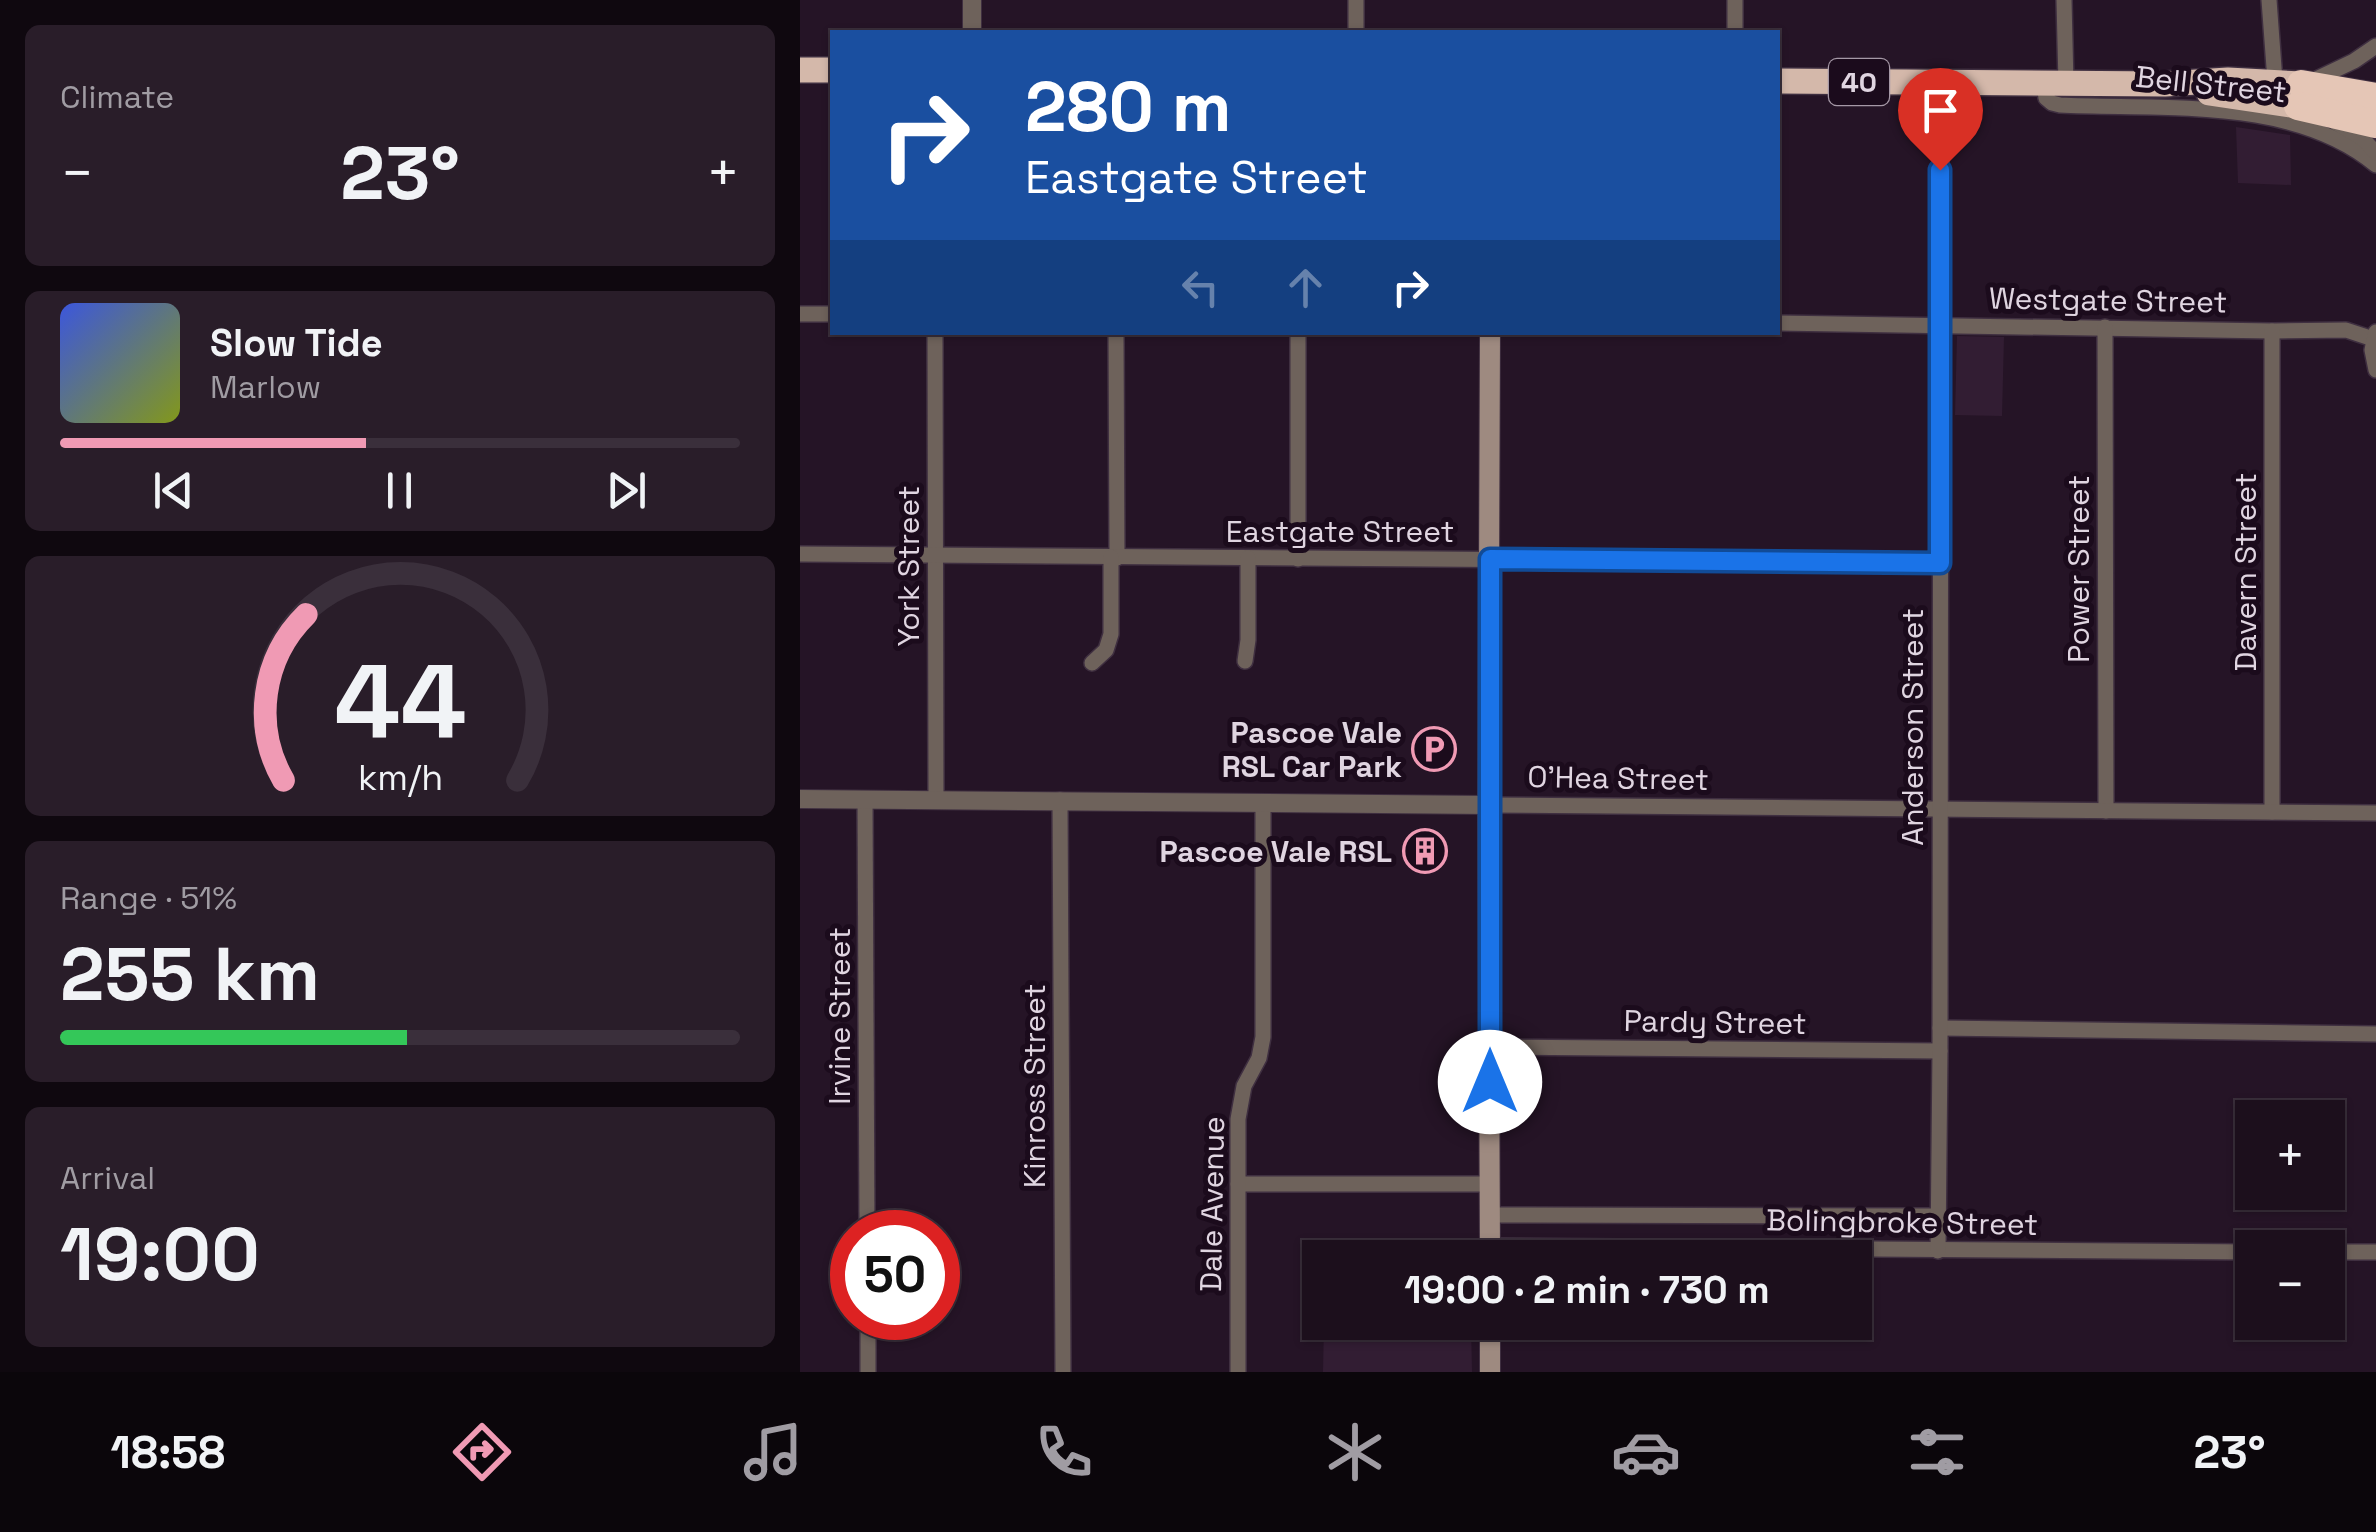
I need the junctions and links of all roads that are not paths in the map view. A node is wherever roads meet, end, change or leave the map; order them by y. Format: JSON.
{"nodes":[{"id":1,"x":972,"y":0,"type":"edge"},
{"id":2,"x":1356,"y":0,"type":"edge"},
{"id":3,"x":1735,"y":0,"type":"edge"},
{"id":4,"x":2064,"y":0,"type":"edge"},
{"id":5,"x":2269,"y":0,"type":"edge"},
{"id":6,"x":972,"y":30,"type":"edge"},
{"id":7,"x":1356,"y":30,"type":"edge"},
{"id":8,"x":1735,"y":30,"type":"edge"},
{"id":9,"x":2376,"y":46,"type":"edge"},
{"id":10,"x":800,"y":70,"type":"edge"},
{"id":11,"x":830,"y":70,"type":"edge"},
{"id":12,"x":1780,"y":81,"type":"edge"},
{"id":13,"x":1940,"y":83,"type":"junction"},
{"id":14,"x":2055,"y":84,"type":"junction"},
{"id":15,"x":2291,"y":90,"type":"junction"},
{"id":16,"x":2376,"y":96,"type":"edge"},
{"id":17,"x":2376,"y":124,"type":"edge"},
{"id":18,"x":2376,"y":153,"type":"edge"},
{"id":19,"x":2376,"y":165,"type":"edge"},
{"id":20,"x":800,"y":314,"type":"edge"},
{"id":21,"x":830,"y":314,"type":"edge"},
{"id":22,"x":1780,"y":324,"type":"edge"},
{"id":23,"x":1940,"y":325,"type":"junction"},
{"id":24,"x":2105,"y":327,"type":"junction"},
{"id":25,"x":2272,"y":331,"type":"junction"},
{"id":26,"x":935,"y":335,"type":"edge"},
{"id":27,"x":1116,"y":335,"type":"edge"},
{"id":28,"x":1298,"y":335,"type":"edge"},
{"id":29,"x":1490,"y":335,"type":"edge"},
{"id":30,"x":2375,"y":337,"type":"edge"},
{"id":31,"x":2376,"y":370,"type":"edge"},
{"id":32,"x":800,"y":554,"type":"edge"},
{"id":33,"x":936,"y":555,"type":"junction"},
{"id":34,"x":1114,"y":557,"type":"junction"},
{"id":35,"x":1248,"y":558,"type":"junction"},
{"id":36,"x":1298,"y":559,"type":"junction"},
{"id":37,"x":1490,"y":559,"type":"junction"},
{"id":38,"x":1940,"y":563,"type":"junction"},
{"id":39,"x":1245,"y":661,"type":"dead end"},
{"id":40,"x":1092,"y":663,"type":"dead end"},
{"id":41,"x":800,"y":799,"type":"edge"},
{"id":42,"x":866,"y":799,"type":"junction"},
{"id":43,"x":936,"y":800,"type":"junction"},
{"id":44,"x":1060,"y":800,"type":"junction"},
{"id":45,"x":1264,"y":802,"type":"junction"},
{"id":46,"x":1489,"y":804,"type":"junction"},
{"id":47,"x":1939,"y":810,"type":"junction"},
{"id":48,"x":2106,"y":811,"type":"junction"},
{"id":49,"x":2272,"y":812,"type":"junction"},
{"id":50,"x":2376,"y":814,"type":"edge"},
{"id":51,"x":1940,"y":1028,"type":"junction"},
{"id":52,"x":2376,"y":1034,"type":"edge"},
{"id":53,"x":1489,"y":1048,"type":"junction"},
{"id":54,"x":1940,"y":1051,"type":"junction"},
{"id":55,"x":1238,"y":1184,"type":"junction"},
{"id":56,"x":1490,"y":1184,"type":"junction"},
{"id":57,"x":867,"y":1210,"type":"edge"},
{"id":58,"x":1490,"y":1214,"type":"junction"},
{"id":59,"x":1938,"y":1216,"type":"junction"},
{"id":60,"x":1490,"y":1240,"type":"edge"},
{"id":61,"x":1872,"y":1249,"type":"edge"},
{"id":62,"x":1938,"y":1251,"type":"junction"},
{"id":63,"x":2235,"y":1252,"type":"edge"},
{"id":64,"x":2345,"y":1252,"type":"edge"},
{"id":65,"x":2376,"y":1252,"type":"edge"},
{"id":66,"x":868,"y":1340,"type":"edge"},
{"id":67,"x":1490,"y":1340,"type":"edge"},
{"id":68,"x":868,"y":1372,"type":"edge"},
{"id":69,"x":1063,"y":1372,"type":"edge"},
{"id":70,"x":1238,"y":1372,"type":"edge"},
{"id":71,"x":1490,"y":1372,"type":"edge"}],
"edges":[{"from":1,"to":6,"type":"street"},
{"from":2,"to":7,"type":"street"},
{"from":3,"to":8,"type":"street"},
{"from":4,"to":14,"type":"street"},
{"from":5,"to":15,"type":"street"},
{"from":9,"to":15,"type":"street"},
{"from":10,"to":11,"type":"highway"},
{"from":12,"to":13,"type":"highway","name":"Bell Street","number":"40"},
{"from":13,"to":14,"type":"highway","name":"Bell Street","number":"40"},
{"from":13,"to":23,"type":"street","name":"Anderson Street"},
{"from":14,"to":15,"type":"highway","name":"Bell Street","number":"40"},
{"from":14,"to":19,"type":"street","name":"Bell Street"},
{"from":15,"to":16,"type":"highway"},
{"from":15,"to":17,"type":"highway"},
{"from":15,"to":18,"type":"street"},
{"from":20,"to":21,"type":"street"},
{"from":22,"to":23,"type":"street","name":"Westgate Street"},
{"from":23,"to":24,"type":"street","name":"Westgate Street"},
{"from":23,"to":38,"type":"street","name":"Anderson Street"},
{"from":24,"to":25,"type":"street","name":"Westgate Street"},
{"from":24,"to":48,"type":"street","name":"Power Street"},
{"from":25,"to":30,"type":"street","name":"Westgate Street"},
{"from":25,"to":49,"type":"street","name":"Davern Street"},
{"from":26,"to":33,"type":"street","name":"York Street"},
{"from":27,"to":34,"type":"street"},
{"from":28,"to":36,"type":"street"},
{"from":29,"to":37,"type":"main road"},
{"from":30,"to":31,"type":"street"},
{"from":32,"to":33,"type":"street","name":"Eastgate Street"},
{"from":33,"to":34,"type":"street","name":"Eastgate Street"},
{"from":33,"to":43,"type":"street","name":"York Street"},
{"from":34,"to":35,"type":"street","name":"Eastgate Street"},
{"from":34,"to":40,"type":"street"},
{"from":35,"to":36,"type":"street","name":"Eastgate Street"},
{"from":35,"to":39,"type":"street"},
{"from":36,"to":37,"type":"street","name":"Eastgate Street"},
{"from":37,"to":38,"type":"street","name":"Eastgate Street"},
{"from":37,"to":46,"type":"main road"},
{"from":38,"to":47,"type":"street","name":"Anderson Street"},
{"from":41,"to":42,"type":"street","name":"O'Hea Street"},
{"from":42,"to":43,"type":"street","name":"O'Hea Street"},
{"from":42,"to":57,"type":"street","name":"Irvine Street"},
{"from":43,"to":44,"type":"street","name":"O'Hea Street"},
{"from":44,"to":45,"type":"street","name":"O'Hea Street"},
{"from":44,"to":69,"type":"street","name":"Kinross Street"},
{"from":45,"to":46,"type":"street","name":"O'Hea Street"},
{"from":45,"to":55,"type":"street","name":"Dale Avenue"},
{"from":46,"to":47,"type":"street","name":"O'Hea Street"},
{"from":46,"to":53,"type":"main road"},
{"from":47,"to":48,"type":"street","name":"O'Hea Street"},
{"from":47,"to":51,"type":"street","name":"Anderson Street"},
{"from":48,"to":49,"type":"street","name":"O'Hea Street"},
{"from":49,"to":50,"type":"street","name":"O'Hea Street"},
{"from":51,"to":52,"type":"street"},
{"from":51,"to":54,"type":"street","name":"Anderson Street"},
{"from":53,"to":54,"type":"street","name":"Pardy Street"},
{"from":53,"to":56,"type":"main road"},
{"from":54,"to":59,"type":"street","name":"Anderson Street"},
{"from":55,"to":56,"type":"street"},
{"from":55,"to":70,"type":"street","name":"Dale Avenue"},
{"from":56,"to":58,"type":"main road"},
{"from":58,"to":59,"type":"street","name":"Bolingbroke Street"},
{"from":58,"to":60,"type":"main road"},
{"from":59,"to":62,"type":"street","name":"Anderson Street"},
{"from":61,"to":62,"type":"street","name":"Bolingbroke Street"},
{"from":62,"to":63,"type":"street","name":"Bolingbroke Street"},
{"from":64,"to":65,"type":"street"},
{"from":66,"to":68,"type":"street"},
{"from":67,"to":71,"type":"main road"}]}
